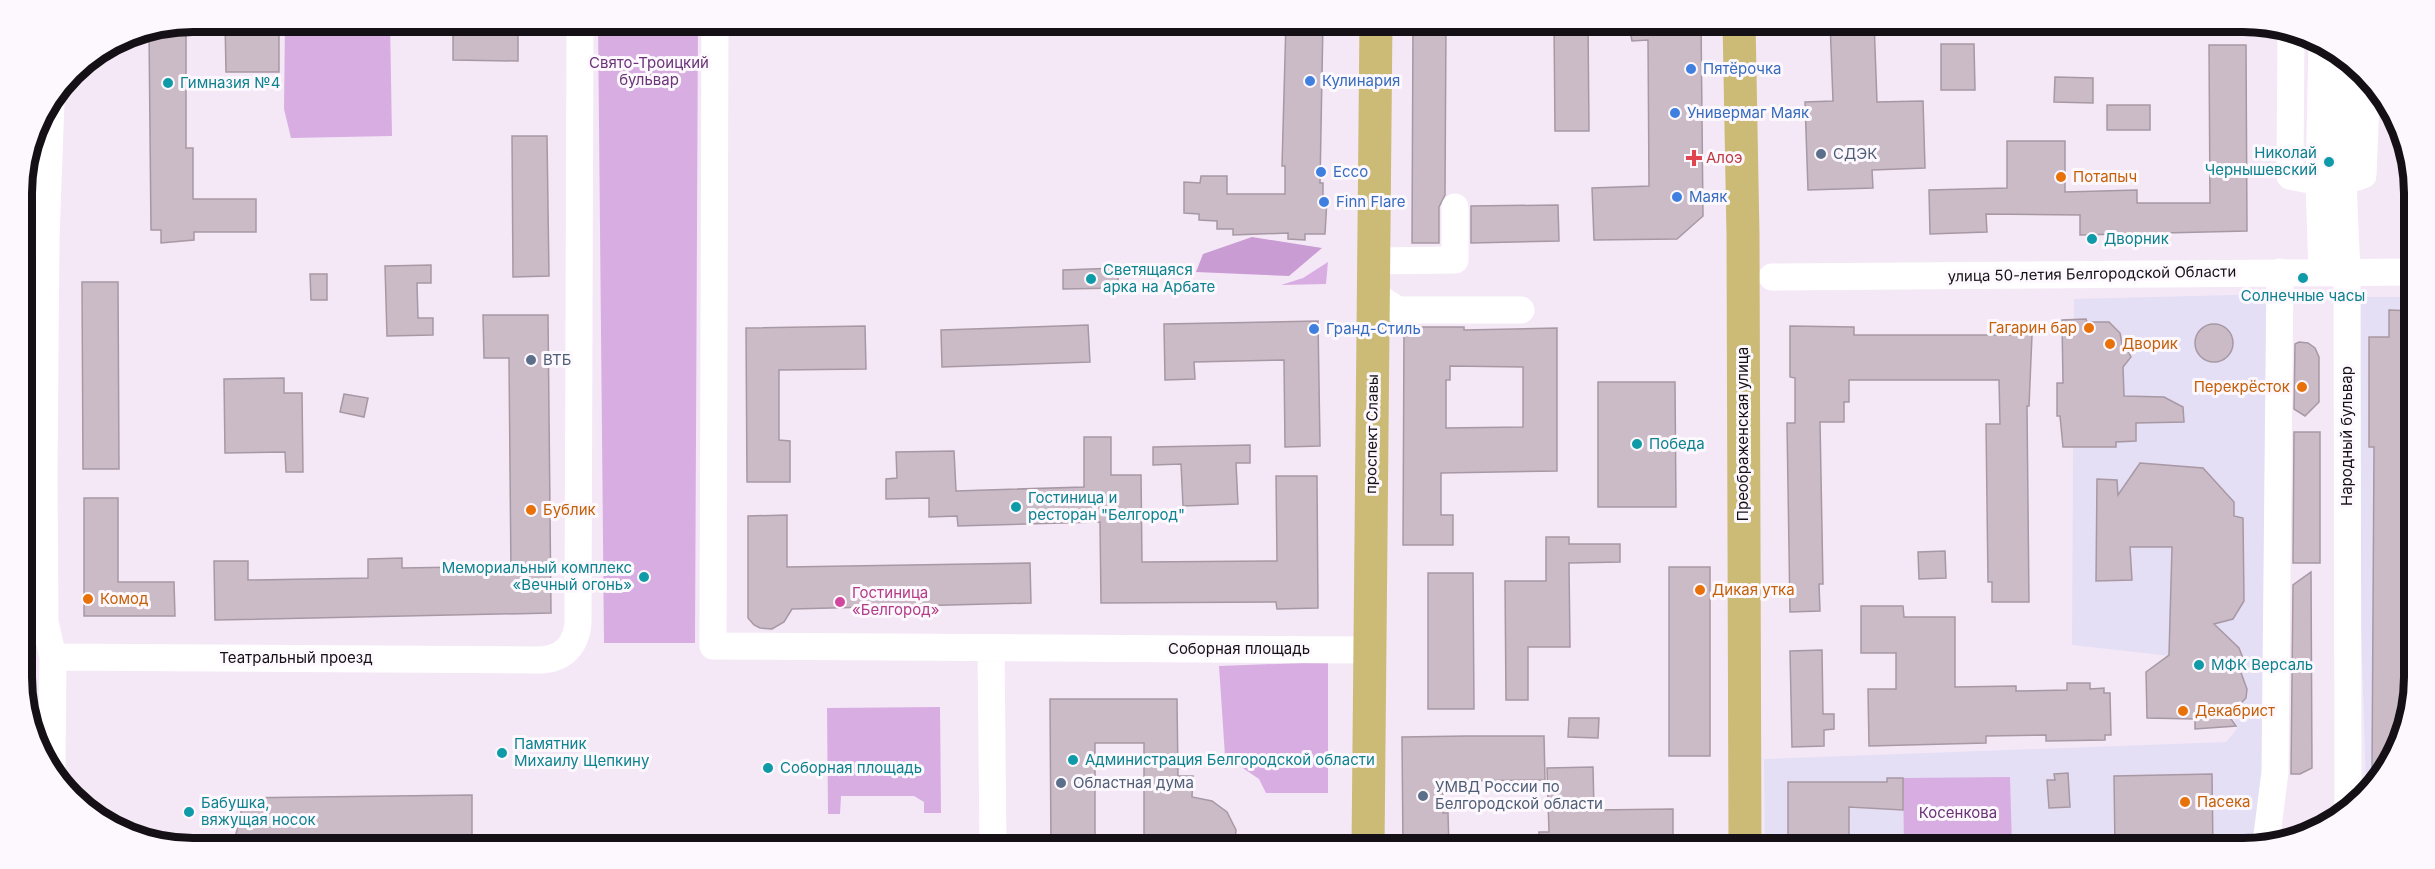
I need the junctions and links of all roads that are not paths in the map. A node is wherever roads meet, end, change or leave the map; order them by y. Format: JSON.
{"nodes":[{"id":1,"x":580,"y":32,"type":"edge"},
{"id":2,"x":715,"y":32,"type":"edge"},
{"id":3,"x":1376,"y":32,"type":"edge"},
{"id":4,"x":1738,"y":32,"type":"edge"},
{"id":5,"x":2291,"y":39,"type":"edge"},
{"id":6,"x":2323,"y":54,"type":"edge"},
{"id":7,"x":2344,"y":68,"type":"edge"},
{"id":8,"x":2364,"y":88,"type":"edge"},
{"id":9,"x":50,"y":117,"type":"edge"},
{"id":10,"x":2342,"y":180,"type":"junction"},
{"id":11,"x":1455,"y":207,"type":"dead end"},
{"id":12,"x":1374,"y":261,"type":"junction"},
{"id":13,"x":2280,"y":272,"type":"junction"},
{"id":14,"x":2334,"y":272,"type":"junction"},
{"id":15,"x":2404,"y":272,"type":"edge"},
{"id":16,"x":1772,"y":277,"type":"dead end"},
{"id":17,"x":1374,"y":296,"type":"junction"},
{"id":18,"x":1521,"y":310,"type":"dead end"},
{"id":19,"x":991,"y":648,"type":"junction"},
{"id":20,"x":1370,"y":650,"type":"junction"},
{"id":21,"x":53,"y":657,"type":"junction"},
{"id":22,"x":52,"y":755,"type":"edge"},
{"id":23,"x":2348,"y":797,"type":"edge"},
{"id":24,"x":2267,"y":835,"type":"edge"},
{"id":25,"x":1368,"y":837,"type":"edge"},
{"id":26,"x":1744,"y":837,"type":"edge"},
{"id":27,"x":993,"y":838,"type":"edge"}],
"edges":[{"from":1,"to":21,"type":"street","name":"Театральный проезд"},
{"from":2,"to":19,"type":"street","name":"Соборная площадь"},
{"from":3,"to":12,"type":"main road","name":"проспект Славы"},
{"from":4,"to":26,"type":"main road","name":"Преображенская улица"},
{"from":5,"to":10,"type":"street"},
{"from":6,"to":10,"type":"street"},
{"from":7,"to":10,"type":"street"},
{"from":8,"to":10,"type":"street"},
{"from":9,"to":21,"type":"street"},
{"from":10,"to":14,"type":"street","name":"Народный бульвар"},
{"from":11,"to":12,"type":"street"},
{"from":12,"to":17,"type":"main road","name":"проспект Славы"},
{"from":13,"to":14,"type":"street","name":"улица 50-летия Белгородской Области"},
{"from":13,"to":16,"type":"street","name":"улица 50-летия Белгородской Области"},
{"from":13,"to":24,"type":"street"},
{"from":14,"to":15,"type":"street","name":"улица 50-летия Белгородской Области"},
{"from":14,"to":23,"type":"street","name":"Народный бульвар"},
{"from":17,"to":18,"type":"street"},
{"from":17,"to":20,"type":"main road","name":"проспект Славы"},
{"from":19,"to":20,"type":"street","name":"Соборная площадь"},
{"from":19,"to":27,"type":"street"},
{"from":20,"to":25,"type":"main road","name":"проспект Славы"},
{"from":21,"to":22,"type":"street"}]}
